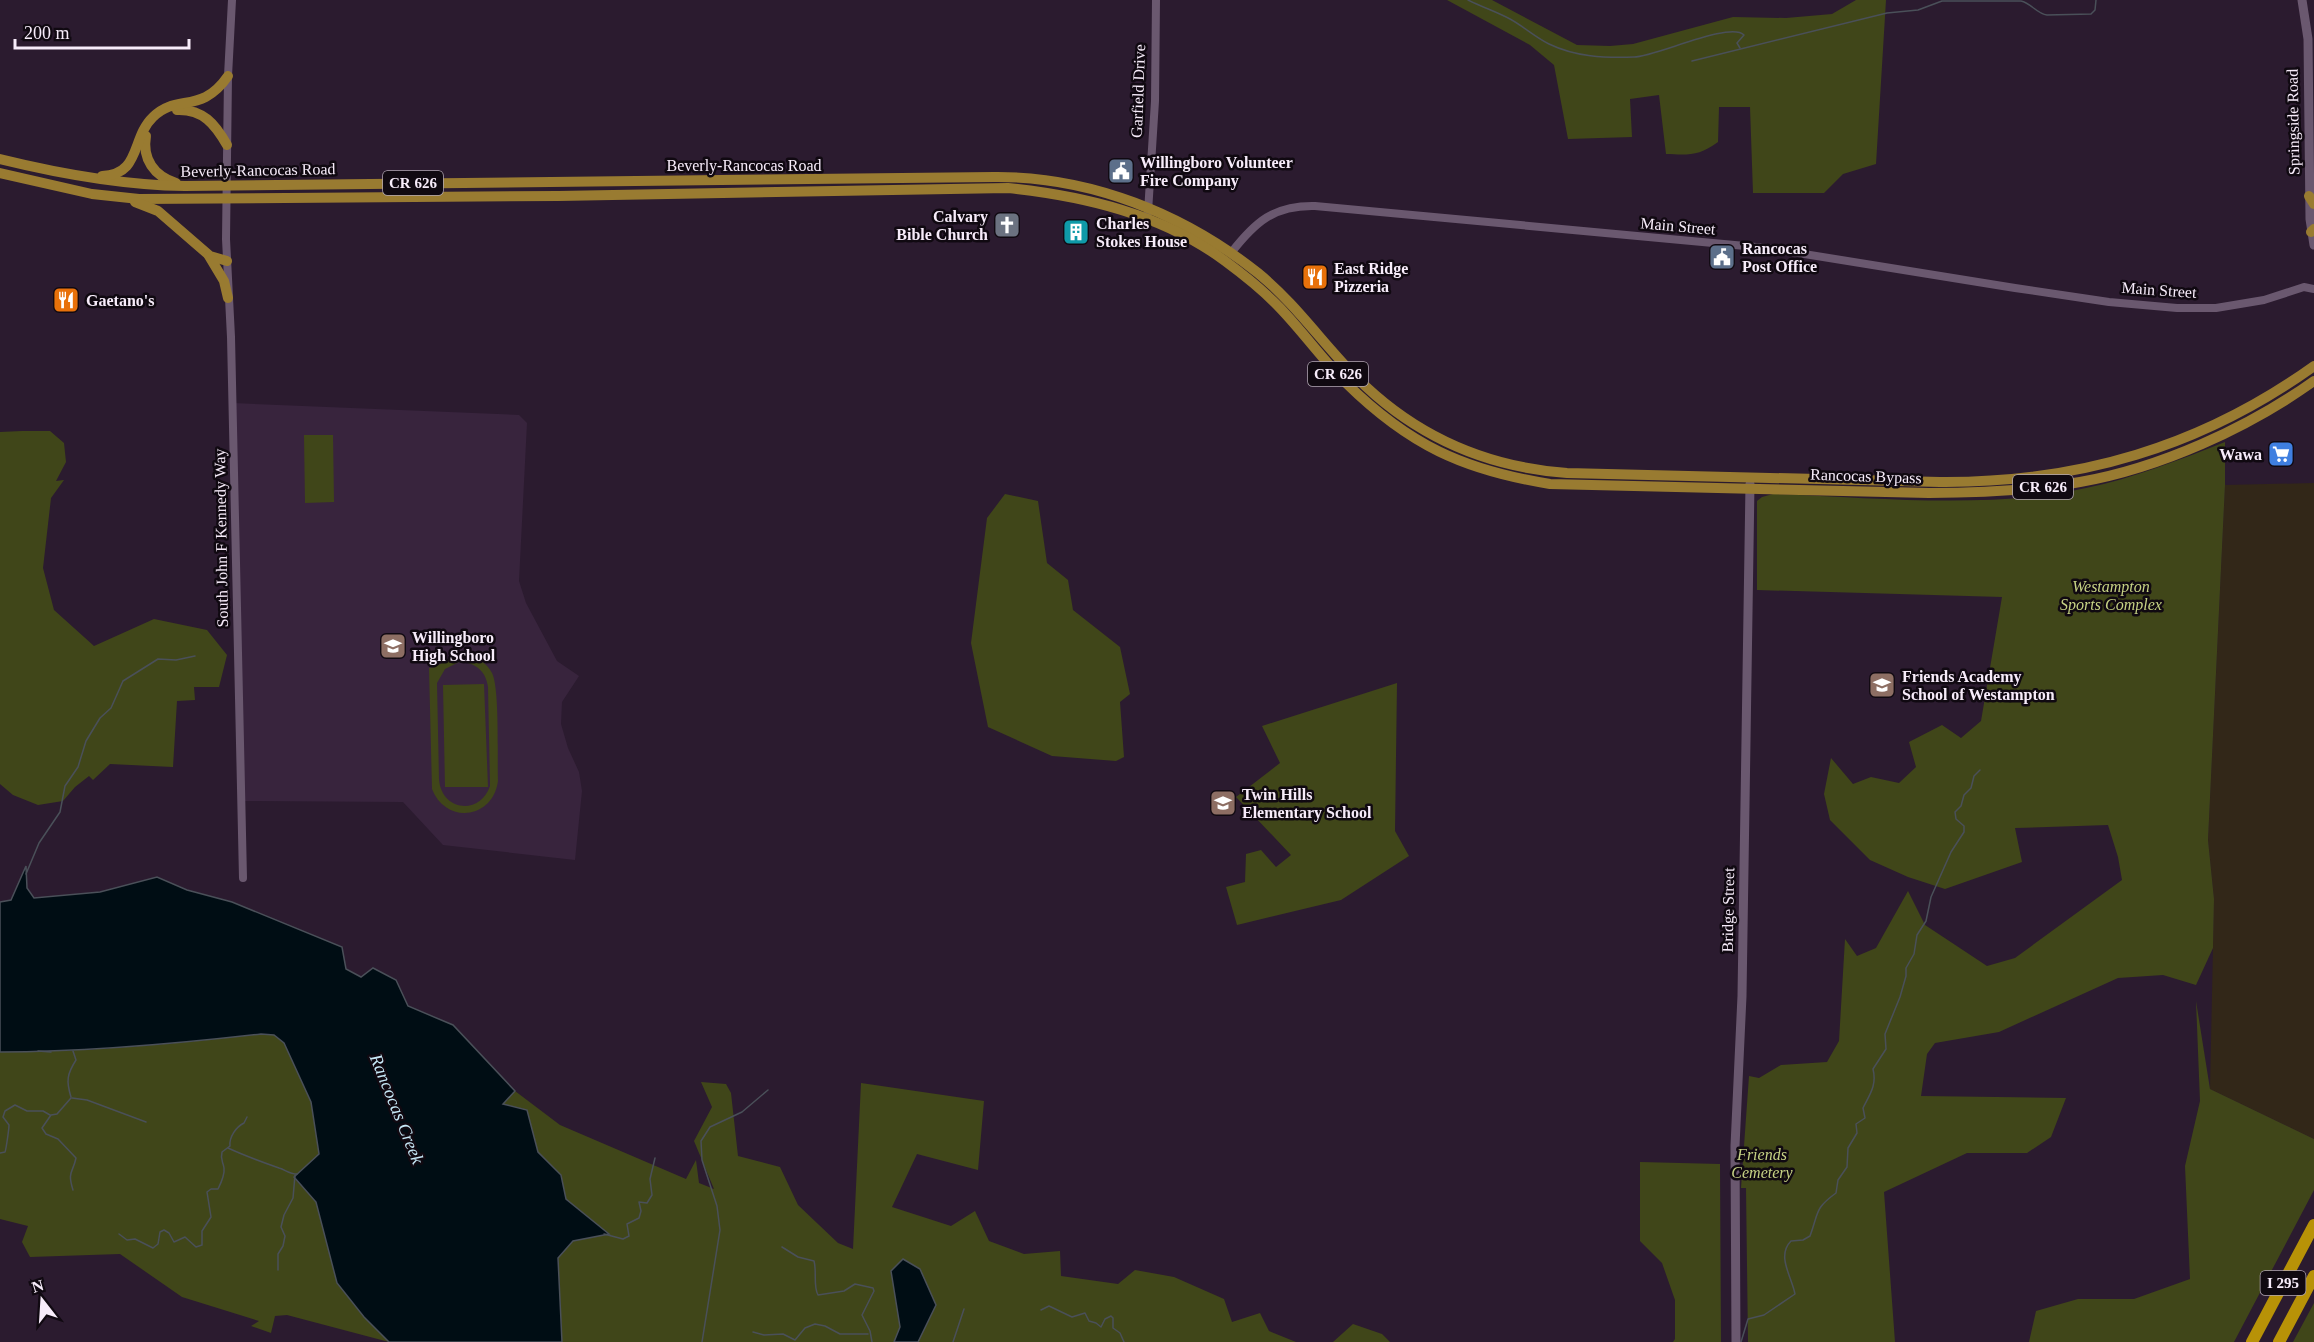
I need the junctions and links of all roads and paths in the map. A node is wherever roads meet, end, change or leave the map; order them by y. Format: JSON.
{"nodes":[{"id":1,"x":232,"y":0,"type":"edge"},
{"id":2,"x":1156,"y":0,"type":"edge"},
{"id":3,"x":2302,"y":0,"type":"edge"},
{"id":4,"x":228,"y":76,"type":"junction"},
{"id":5,"x":227,"y":145,"type":"junction"},
{"id":6,"x":0,"y":159,"type":"edge"},
{"id":7,"x":0,"y":173,"type":"edge"},
{"id":8,"x":83,"y":177,"type":"junction"},
{"id":9,"x":228,"y":185,"type":"junction"},
{"id":10,"x":185,"y":186,"type":"junction"},
{"id":11,"x":124,"y":198,"type":"junction"},
{"id":12,"x":228,"y":198,"type":"junction"},
{"id":13,"x":2312,"y":200,"type":"edge"},
{"id":14,"x":1148,"y":208,"type":"junction"},
{"id":15,"x":1147,"y":220,"type":"junction"},
{"id":16,"x":2313,"y":230,"type":"edge"},
{"id":17,"x":2314,"y":245,"type":"edge"},
{"id":18,"x":205,"y":251,"type":"junction"},
{"id":19,"x":1231,"y":253,"type":"junction"},
{"id":20,"x":227,"y":261,"type":"junction"},
{"id":21,"x":2314,"y":289,"type":"edge"},
{"id":22,"x":228,"y":298,"type":"junction"},
{"id":23,"x":1284,"y":305,"type":"junction"},
{"id":24,"x":2314,"y":366,"type":"edge"},
{"id":25,"x":2314,"y":381,"type":"edge"},
{"id":26,"x":1406,"y":426,"type":"joint"},
{"id":27,"x":1750,"y":483,"type":"junction"},
{"id":28,"x":243,"y":878,"type":"dead end"},
{"id":29,"x":2314,"y":1225,"type":"edge"},
{"id":30,"x":2314,"y":1276,"type":"edge"},
{"id":31,"x":1736,"y":1342,"type":"edge"},
{"id":32,"x":2252,"y":1342,"type":"edge"},
{"id":33,"x":2280,"y":1342,"type":"edge"}],
"edges":[{"from":1,"to":4,"type":"street"},
{"from":2,"to":14,"type":"street","name":"Garfield Drive"},
{"from":3,"to":13,"type":"main road","name":"Springside Road"},
{"from":4,"to":5,"type":"street"},
{"from":4,"to":8,"type":"main road"},
{"from":5,"to":9,"type":"street"},
{"from":5,"to":10,"type":"main road"},
{"from":6,"to":8,"type":"main road","name":"Beverly-Rancocas Road","number":"CR 626"},
{"from":7,"to":11,"type":"main road","name":"Beverly-Rancocas Road","number":"CR 626"},
{"from":8,"to":10,"type":"main road","name":"Beverly-Rancocas Road","number":"CR 626"},
{"from":9,"to":10,"type":"main road","name":"Beverly-Rancocas Road","number":"CR 626"},
{"from":9,"to":12,"type":"street","name":"South John F Kennedy Way"},
{"from":9,"to":14,"type":"main road","name":"Beverly-Rancocas Road","number":"CR 626"},
{"from":11,"to":12,"type":"main road","name":"Beverly-Rancocas Road","number":"CR 626"},
{"from":11,"to":18,"type":"main road"},
{"from":12,"to":15,"type":"main road","name":"Beverly-Rancocas Road","number":"CR 626"},
{"from":12,"to":20,"type":"street","name":"South John F Kennedy Way"},
{"from":13,"to":16,"type":"main road","name":"Springside Road"},
{"from":14,"to":15,"type":"street","name":"Garfield Drive"},
{"from":14,"to":19,"type":"main road","name":"Beverly-Rancocas Road","number":"CR 626"},
{"from":15,"to":23,"type":"main road","name":"Beverly-Rancocas Road","number":"CR 626"},
{"from":16,"to":17,"type":"main road","name":"Springside Road"},
{"from":18,"to":20,"type":"main road"},
{"from":18,"to":22,"type":"main road"},
{"from":19,"to":21,"type":"street","name":"Main Street"},
{"from":19,"to":23,"type":"main road","name":"Beverly-Rancocas Road","number":"CR 626"},
{"from":20,"to":22,"type":"street","name":"South John F Kennedy Way"},
{"from":22,"to":28,"type":"street","name":"South John F Kennedy Way"},
{"from":23,"to":26,"type":"main road","name":"Beverly-Rancocas Road","number":"CR 626"},
{"from":24,"to":27,"type":"main road","name":"Rancocas Bypass","number":"CR 626"},
{"from":25,"to":27,"type":"main road","name":"Rancocas Bypass","number":"CR 626"},
{"from":26,"to":27,"type":"main road","name":"Rancocas Bypass","number":"CR 626"},
{"from":27,"to":31,"type":"main road","name":"Bridge Street"},
{"from":29,"to":32,"type":"highway","number":"I 295"},
{"from":30,"to":33,"type":"highway","number":"I 295"}]}
